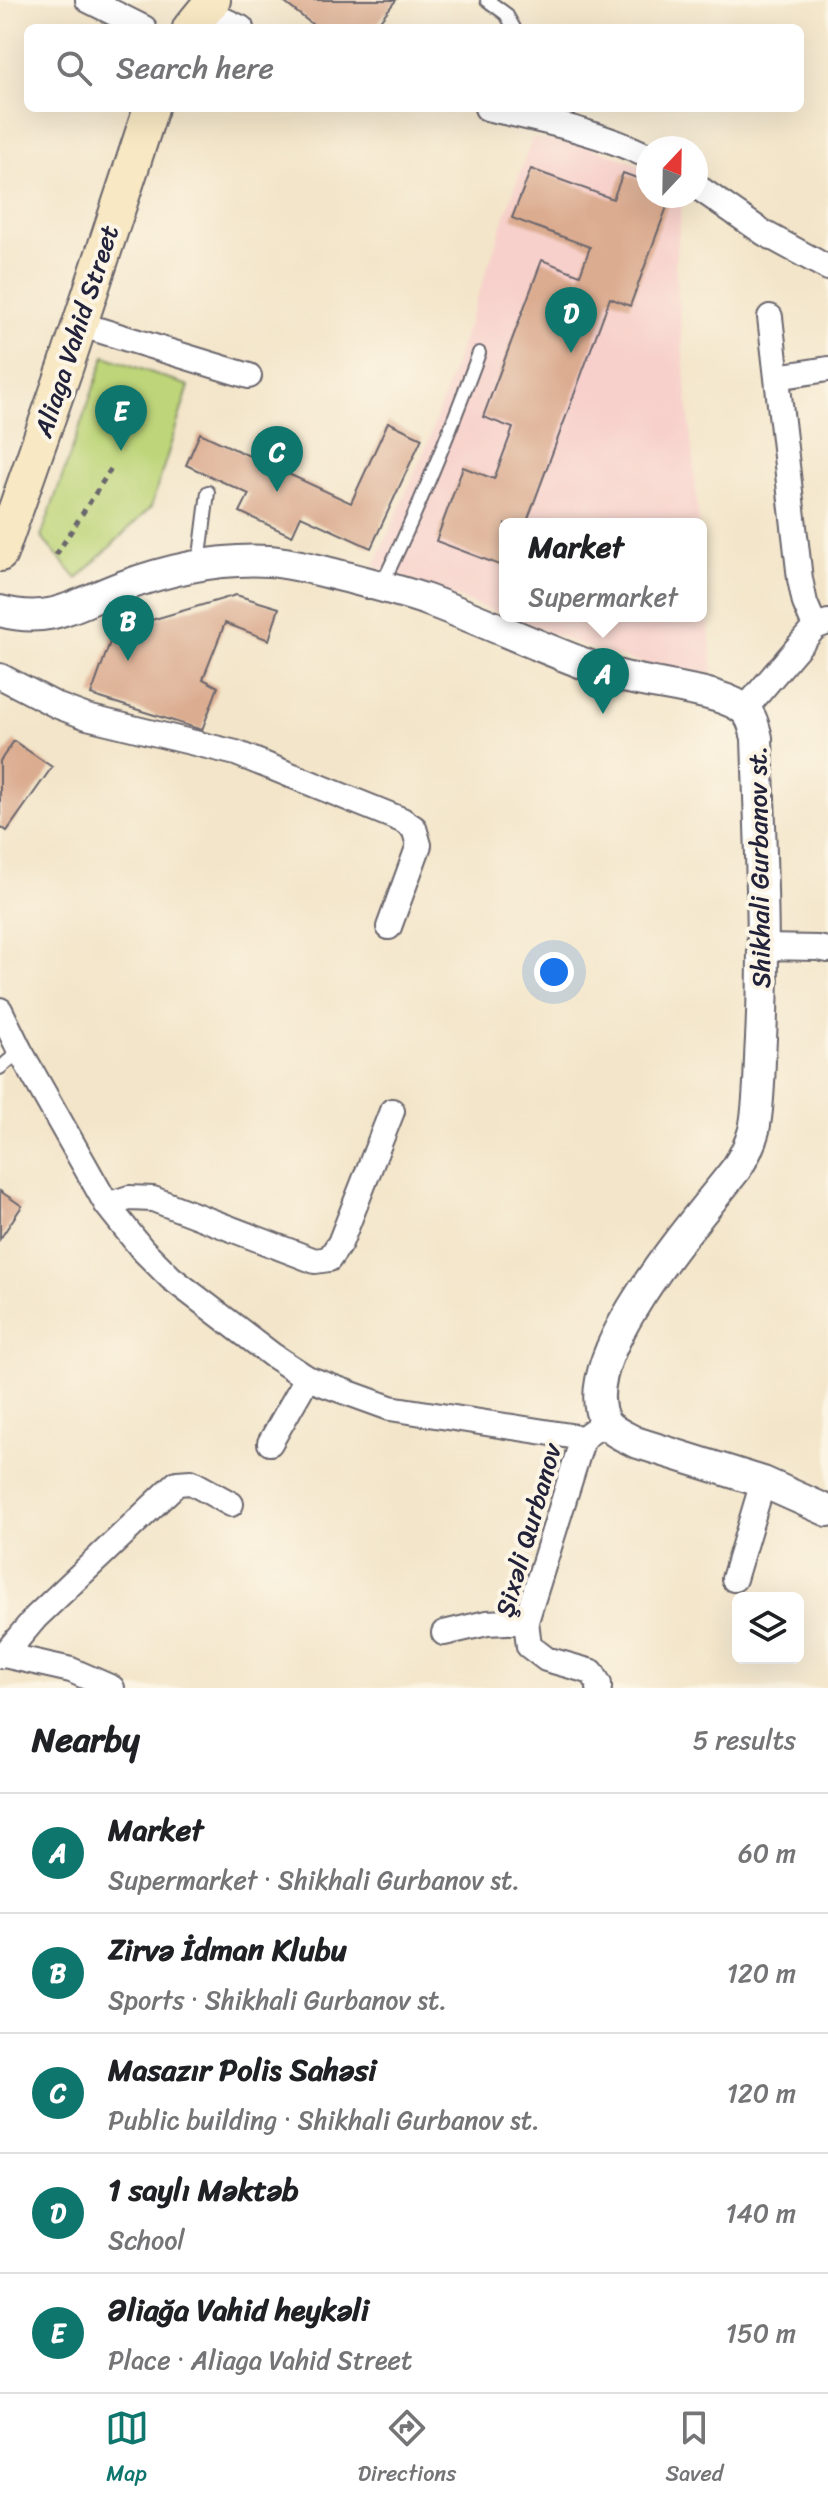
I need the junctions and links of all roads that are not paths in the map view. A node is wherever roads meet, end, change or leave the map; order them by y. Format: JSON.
{"nodes":[{"id":1,"x":88,"y":0,"type":"edge"},
{"id":2,"x":487,"y":0,"type":"edge"},
{"id":3,"x":202,"y":13,"type":"edge"},
{"id":4,"x":136,"y":24,"type":"edge"},
{"id":5,"x":231,"y":24,"type":"edge"},
{"id":6,"x":512,"y":24,"type":"edge"},
{"id":7,"x":150,"y":112,"type":"edge"},
{"id":8,"x":509,"y":112,"type":"edge"},
{"id":9,"x":636,"y":151,"type":"edge"},
{"id":10,"x":708,"y":194,"type":"edge"},
{"id":11,"x":828,"y":268,"type":"edge"},
{"id":12,"x":770,"y":317,"type":"dead end"},
{"id":13,"x":79,"y":324,"type":"junction"},
{"id":14,"x":479,"y":353,"type":"dead end"},
{"id":15,"x":828,"y":369,"type":"edge"},
{"id":16,"x":249,"y":376,"type":"dead end"},
{"id":17,"x":777,"y":377,"type":"junction"},
{"id":18,"x":208,"y":492,"type":"dead end"},
{"id":19,"x":0,"y":554,"type":"edge"},
{"id":20,"x":199,"y":567,"type":"junction"},
{"id":21,"x":381,"y":586,"type":"junction"},
{"id":22,"x":0,"y":611,"type":"edge"},
{"id":23,"x":822,"y":625,"type":"edge"},
{"id":24,"x":0,"y":676,"type":"edge"},
{"id":25,"x":745,"y":709,"type":"junction"},
{"id":26,"x":389,"y":927,"type":"dead end"},
{"id":27,"x":763,"y":947,"type":"junction"},
{"id":28,"x":828,"y":950,"type":"edge"},
{"id":29,"x":0,"y":1010,"type":"edge"},
{"id":30,"x":20,"y":1051,"type":"junction"},
{"id":31,"x":0,"y":1068,"type":"edge"},
{"id":32,"x":392,"y":1111,"type":"dead end"},
{"id":33,"x":107,"y":1205,"type":"junction"},
{"id":34,"x":307,"y":1378,"type":"junction"},
{"id":35,"x":594,"y":1430,"type":"junction"},
{"id":36,"x":270,"y":1443,"type":"dead end"},
{"id":37,"x":763,"y":1482,"type":"junction"},
{"id":38,"x":231,"y":1504,"type":"dead end"},
{"id":39,"x":828,"y":1511,"type":"edge"},
{"id":40,"x":734,"y":1579,"type":"dead end"},
{"id":41,"x":526,"y":1621,"type":"junction"},
{"id":42,"x":444,"y":1633,"type":"dead end"},
{"id":43,"x":2,"y":1656,"type":"edge"},
{"id":44,"x":112,"y":1688,"type":"edge"},
{"id":45,"x":599,"y":1688,"type":"edge"}],
"edges":[{"from":1,"to":4,"type":"street"},
{"from":2,"to":6,"type":"lane"},
{"from":3,"to":5,"type":"street"},
{"from":7,"to":13,"type":"main road","name":"Aliaga Vahid Street"},
{"from":8,"to":9,"type":"street"},
{"from":10,"to":11,"type":"street"},
{"from":12,"to":17,"type":"street"},
{"from":13,"to":16,"type":"street"},
{"from":13,"to":19,"type":"main road","name":"Aliaga Vahid Street"},
{"from":14,"to":21,"type":"lane"},
{"from":15,"to":17,"type":"street"},
{"from":17,"to":23,"type":"street"},
{"from":18,"to":20,"type":"lane"},
{"from":20,"to":21,"type":"street","name":"Shikhali Gurbanov st."},
{"from":20,"to":22,"type":"street","name":"Shikhali Gurbanov st."},
{"from":21,"to":25,"type":"street","name":"Shikhali Gurbanov st."},
{"from":23,"to":25,"type":"street"},
{"from":24,"to":26,"type":"street"},
{"from":25,"to":27,"type":"street","name":"Shikhali Gurbanov st."},
{"from":27,"to":28,"type":"street"},
{"from":27,"to":35,"type":"street","name":"Shikhali Gurbanov st."},
{"from":29,"to":30,"type":"street"},
{"from":30,"to":31,"type":"lane"},
{"from":30,"to":33,"type":"street"},
{"from":32,"to":33,"type":"street"},
{"from":33,"to":34,"type":"street"},
{"from":34,"to":35,"type":"street"},
{"from":34,"to":36,"type":"street"},
{"from":35,"to":37,"type":"street"},
{"from":35,"to":41,"type":"street","name":"Şixəli Qurbanov"},
{"from":37,"to":39,"type":"street"},
{"from":37,"to":40,"type":"street"},
{"from":38,"to":43,"type":"street"},
{"from":41,"to":42,"type":"street"},
{"from":41,"to":45,"type":"street","name":"Şixəli Qurbanov"},
{"from":43,"to":44,"type":"street"}]}
